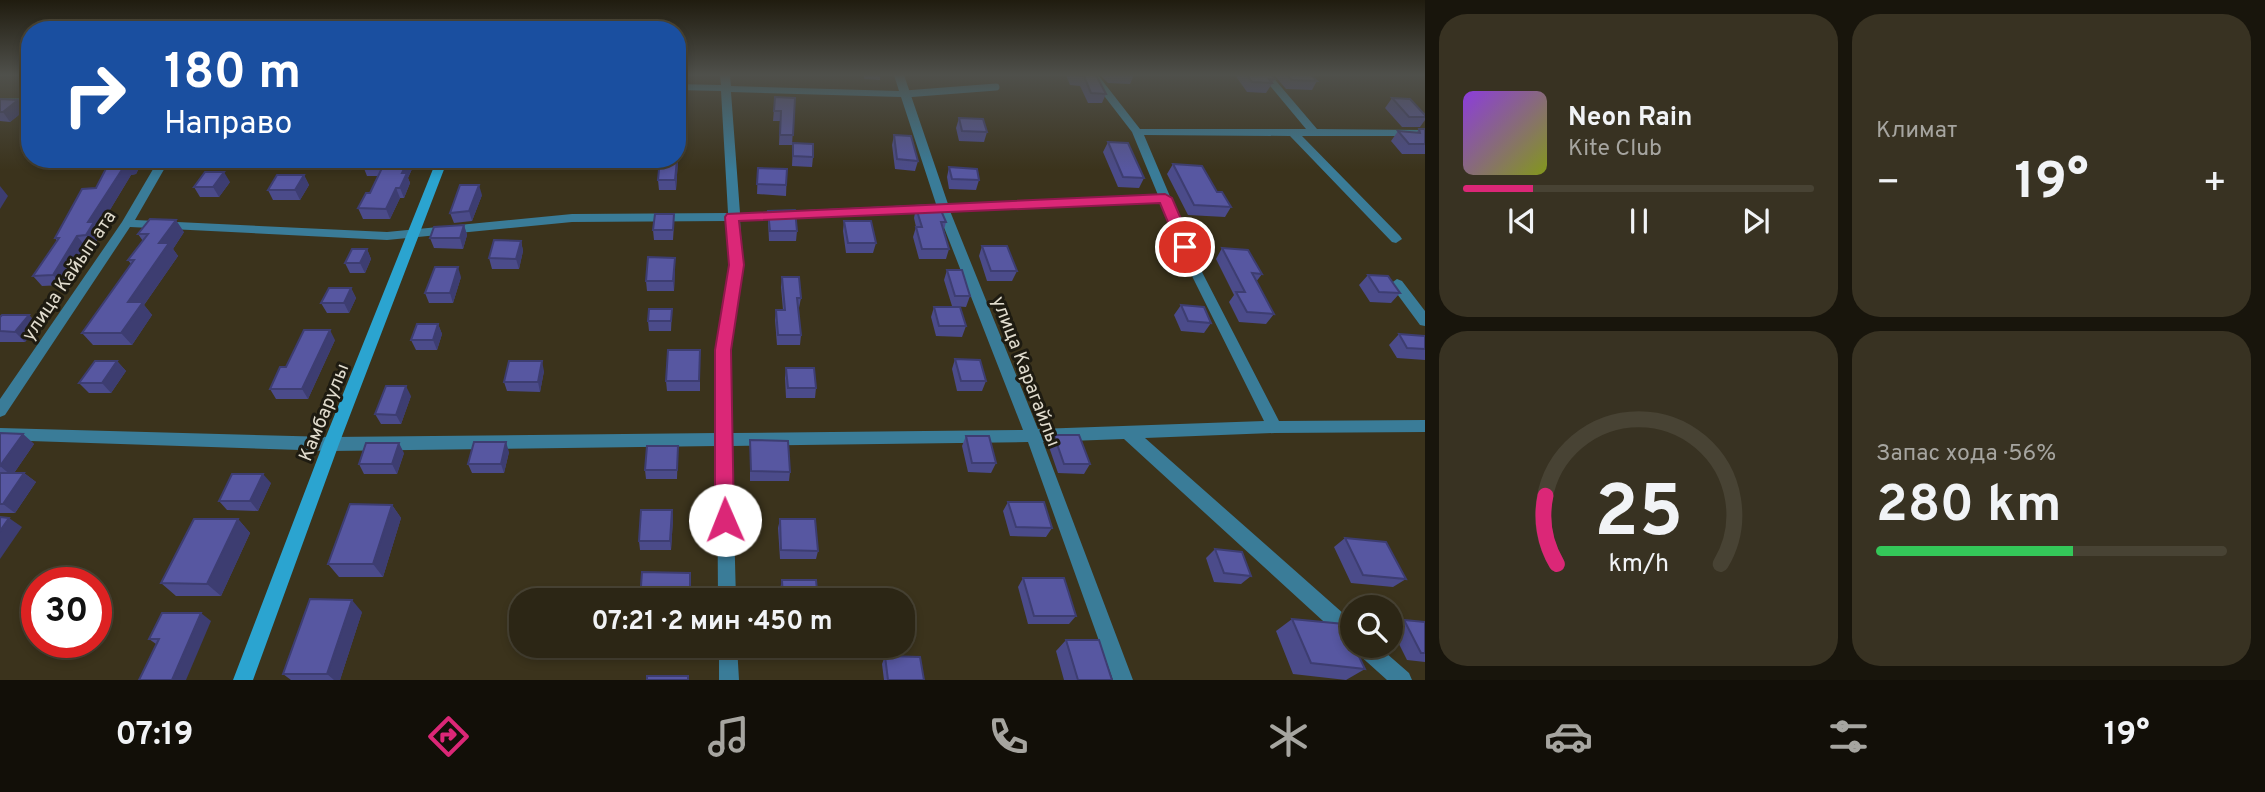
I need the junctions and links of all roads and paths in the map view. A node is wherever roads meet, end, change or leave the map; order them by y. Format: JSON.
{"nodes":[{"id":1,"x":727,"y":107,"type":"edge"},
{"id":2,"x":909,"y":107,"type":"edge"},
{"id":3,"x":1117,"y":107,"type":"edge"},
{"id":4,"x":1292,"y":107,"type":"edge"},
{"id":5,"x":1137,"y":132,"type":"junction"},
{"id":6,"x":1293,"y":133,"type":"junction"},
{"id":7,"x":1425,"y":133,"type":"edge"},
{"id":8,"x":1315,"y":134,"type":"junction"},
{"id":9,"x":160,"y":168,"type":"edge"},
{"id":10,"x":440,"y":168,"type":"edge"},
{"id":11,"x":1165,"y":198,"type":"junction"},
{"id":12,"x":943,"y":208,"type":"junction"},
{"id":13,"x":732,"y":217,"type":"junction"},
{"id":14,"x":127,"y":223,"type":"junction"},
{"id":15,"x":416,"y":233,"type":"junction"},
{"id":16,"x":1396,"y":239,"type":"dead end"},
{"id":17,"x":1397,"y":284,"type":"edge"},
{"id":18,"x":1425,"y":321,"type":"edge"},
{"id":19,"x":0,"y":411,"type":"edge"},
{"id":20,"x":1425,"y":426,"type":"edge"},
{"id":21,"x":1275,"y":427,"type":"junction"},
{"id":22,"x":1127,"y":432,"type":"junction"},
{"id":23,"x":0,"y":434,"type":"edge"},
{"id":24,"x":1032,"y":436,"type":"junction"},
{"id":25,"x":723,"y":440,"type":"junction"},
{"id":26,"x":331,"y":444,"type":"junction"},
{"id":27,"x":727,"y":588,"type":"edge"},
{"id":28,"x":1340,"y":623,"type":"edge"},
{"id":29,"x":728,"y":658,"type":"edge"},
{"id":30,"x":1377,"y":658,"type":"edge"},
{"id":31,"x":243,"y":680,"type":"edge"},
{"id":32,"x":729,"y":680,"type":"edge"},
{"id":33,"x":1123,"y":680,"type":"edge"},
{"id":34,"x":1402,"y":680,"type":"edge"}],
"edges":[{"from":1,"to":13,"type":"street"},
{"from":2,"to":12,"type":"street","name":"улица Карагайлы"},
{"from":3,"to":5,"type":"street"},
{"from":4,"to":8,"type":"street"},
{"from":5,"to":6,"type":"street"},
{"from":5,"to":11,"type":"street"},
{"from":6,"to":8,"type":"street"},
{"from":6,"to":16,"type":"street"},
{"from":7,"to":8,"type":"street"},
{"from":9,"to":14,"type":"street","name":"улица Кайып ата"},
{"from":10,"to":15,"type":"street","name":"Камбарулы"},
{"from":11,"to":12,"type":"street"},
{"from":11,"to":21,"type":"street"},
{"from":12,"to":13,"type":"street"},
{"from":12,"to":24,"type":"street","name":"улица Карагайлы"},
{"from":13,"to":15,"type":"street"},
{"from":13,"to":25,"type":"street"},
{"from":14,"to":15,"type":"street"},
{"from":14,"to":19,"type":"street","name":"улица Кайып ата"},
{"from":15,"to":26,"type":"street","name":"Камбарулы"},
{"from":17,"to":18,"type":"street"},
{"from":20,"to":21,"type":"street"},
{"from":21,"to":22,"type":"street"},
{"from":22,"to":24,"type":"street"},
{"from":22,"to":28,"type":"street"},
{"from":23,"to":26,"type":"street"},
{"from":24,"to":25,"type":"street"},
{"from":24,"to":33,"type":"street","name":"улица Карагайлы"},
{"from":25,"to":26,"type":"street"},
{"from":25,"to":27,"type":"street"},
{"from":26,"to":31,"type":"street","name":"Камбарулы"},
{"from":29,"to":32,"type":"street"},
{"from":30,"to":34,"type":"street"}]}
